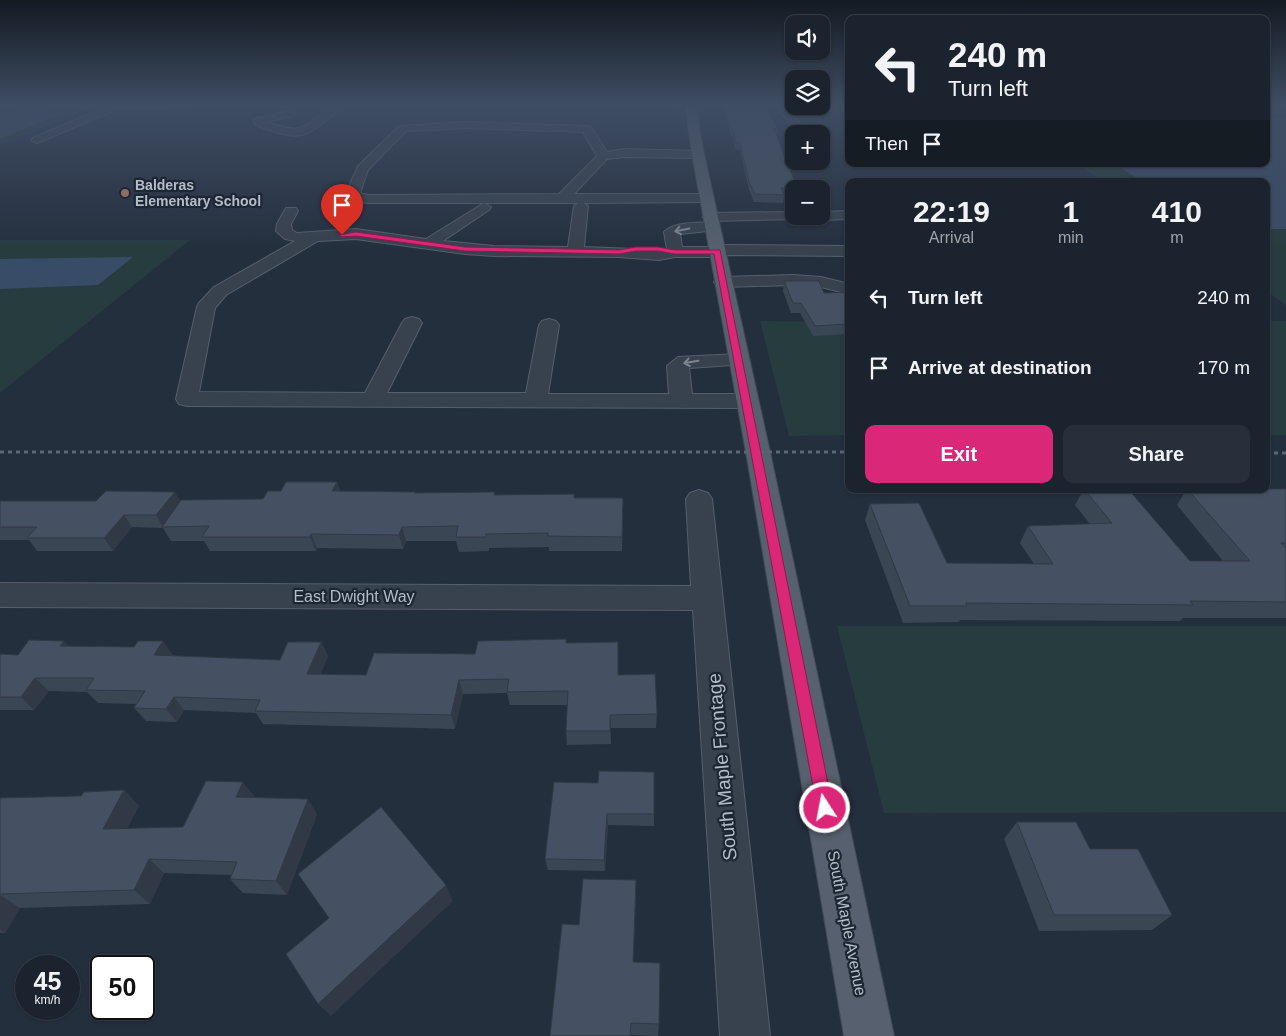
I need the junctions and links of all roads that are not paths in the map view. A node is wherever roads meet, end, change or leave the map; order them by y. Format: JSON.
{"nodes":[{"id":1,"x":379,"y":152,"type":"edge"},
{"id":2,"x":601,"y":152,"type":"edge"},
{"id":3,"x":689,"y":154,"type":"joint"},
{"id":4,"x":603,"y":156,"type":"junction"},
{"id":5,"x":562,"y":199,"type":"junction"},
{"id":6,"x":582,"y":206,"type":"dead end"},
{"id":7,"x":484,"y":207,"type":"dead end"},
{"id":8,"x":291,"y":211,"type":"dead end"},
{"id":9,"x":845,"y":215,"type":"edge"},
{"id":10,"x":830,"y":216,"type":"edge"},
{"id":11,"x":785,"y":217,"type":"edge"},
{"id":12,"x":713,"y":229,"type":"junction"},
{"id":13,"x":314,"y":237,"type":"junction"},
{"id":14,"x":429,"y":244,"type":"junction"},
{"id":15,"x":776,"y":250,"type":"junction"},
{"id":16,"x":845,"y":251,"type":"edge"},
{"id":17,"x":575,"y":252,"type":"junction"},
{"id":18,"x":675,"y":252,"type":"junction"},
{"id":19,"x":793,"y":280,"type":"junction"},
{"id":20,"x":724,"y":282,"type":"junction"},
{"id":21,"x":845,"y":288,"type":"edge"},
{"id":22,"x":412,"y":324,"type":"dead end"},
{"id":23,"x":549,"y":325,"type":"dead end"},
{"id":24,"x":739,"y":360,"type":"junction"},
{"id":25,"x":372,"y":400,"type":"junction"},
{"id":26,"x":536,"y":400,"type":"junction"},
{"id":27,"x":681,"y":401,"type":"junction"},
{"id":28,"x":747,"y":401,"type":"junction"},
{"id":29,"x":699,"y":499,"type":"dead end"},
{"id":30,"x":0,"y":595,"type":"edge"},
{"id":31,"x":707,"y":598,"type":"junction"},
{"id":32,"x":745,"y":1036,"type":"edge"},
{"id":33,"x":869,"y":1036,"type":"edge"}],
"edges":[{"from":1,"to":5,"type":"street"},
{"from":2,"to":4,"type":"street"},
{"from":3,"to":4,"type":"street"},
{"from":3,"to":12,"type":"main road","name":"South Maple Avenue"},
{"from":4,"to":5,"type":"street"},
{"from":5,"to":12,"type":"street"},
{"from":6,"to":17,"type":"street"},
{"from":7,"to":14,"type":"street"},
{"from":8,"to":13,"type":"street"},
{"from":9,"to":10,"type":"street"},
{"from":11,"to":12,"type":"street"},
{"from":12,"to":15,"type":"street"},
{"from":12,"to":18,"type":"street"},
{"from":12,"to":18,"type":"street","one_way":true},
{"from":12,"to":20,"type":"main road","name":"South Maple Avenue"},
{"from":13,"to":14,"type":"street"},
{"from":13,"to":25,"type":"street"},
{"from":14,"to":17,"type":"street"},
{"from":15,"to":16,"type":"street"},
{"from":15,"to":19,"type":"street"},
{"from":17,"to":18,"type":"street"},
{"from":19,"to":20,"type":"street"},
{"from":19,"to":21,"type":"street"},
{"from":20,"to":24,"type":"main road","name":"South Maple Avenue"},
{"from":22,"to":25,"type":"street"},
{"from":23,"to":26,"type":"street"},
{"from":24,"to":27,"type":"street","one_way":true},
{"from":24,"to":28,"type":"main road","name":"South Maple Avenue"},
{"from":25,"to":26,"type":"street"},
{"from":26,"to":27,"type":"street"},
{"from":27,"to":28,"type":"street"},
{"from":28,"to":33,"type":"main road","name":"South Maple Avenue"},
{"from":29,"to":31,"type":"street","name":"South Maple Frontage"},
{"from":30,"to":31,"type":"street","name":"East Dwight Way"},
{"from":31,"to":32,"type":"street","name":"South Maple Frontage"}]}
